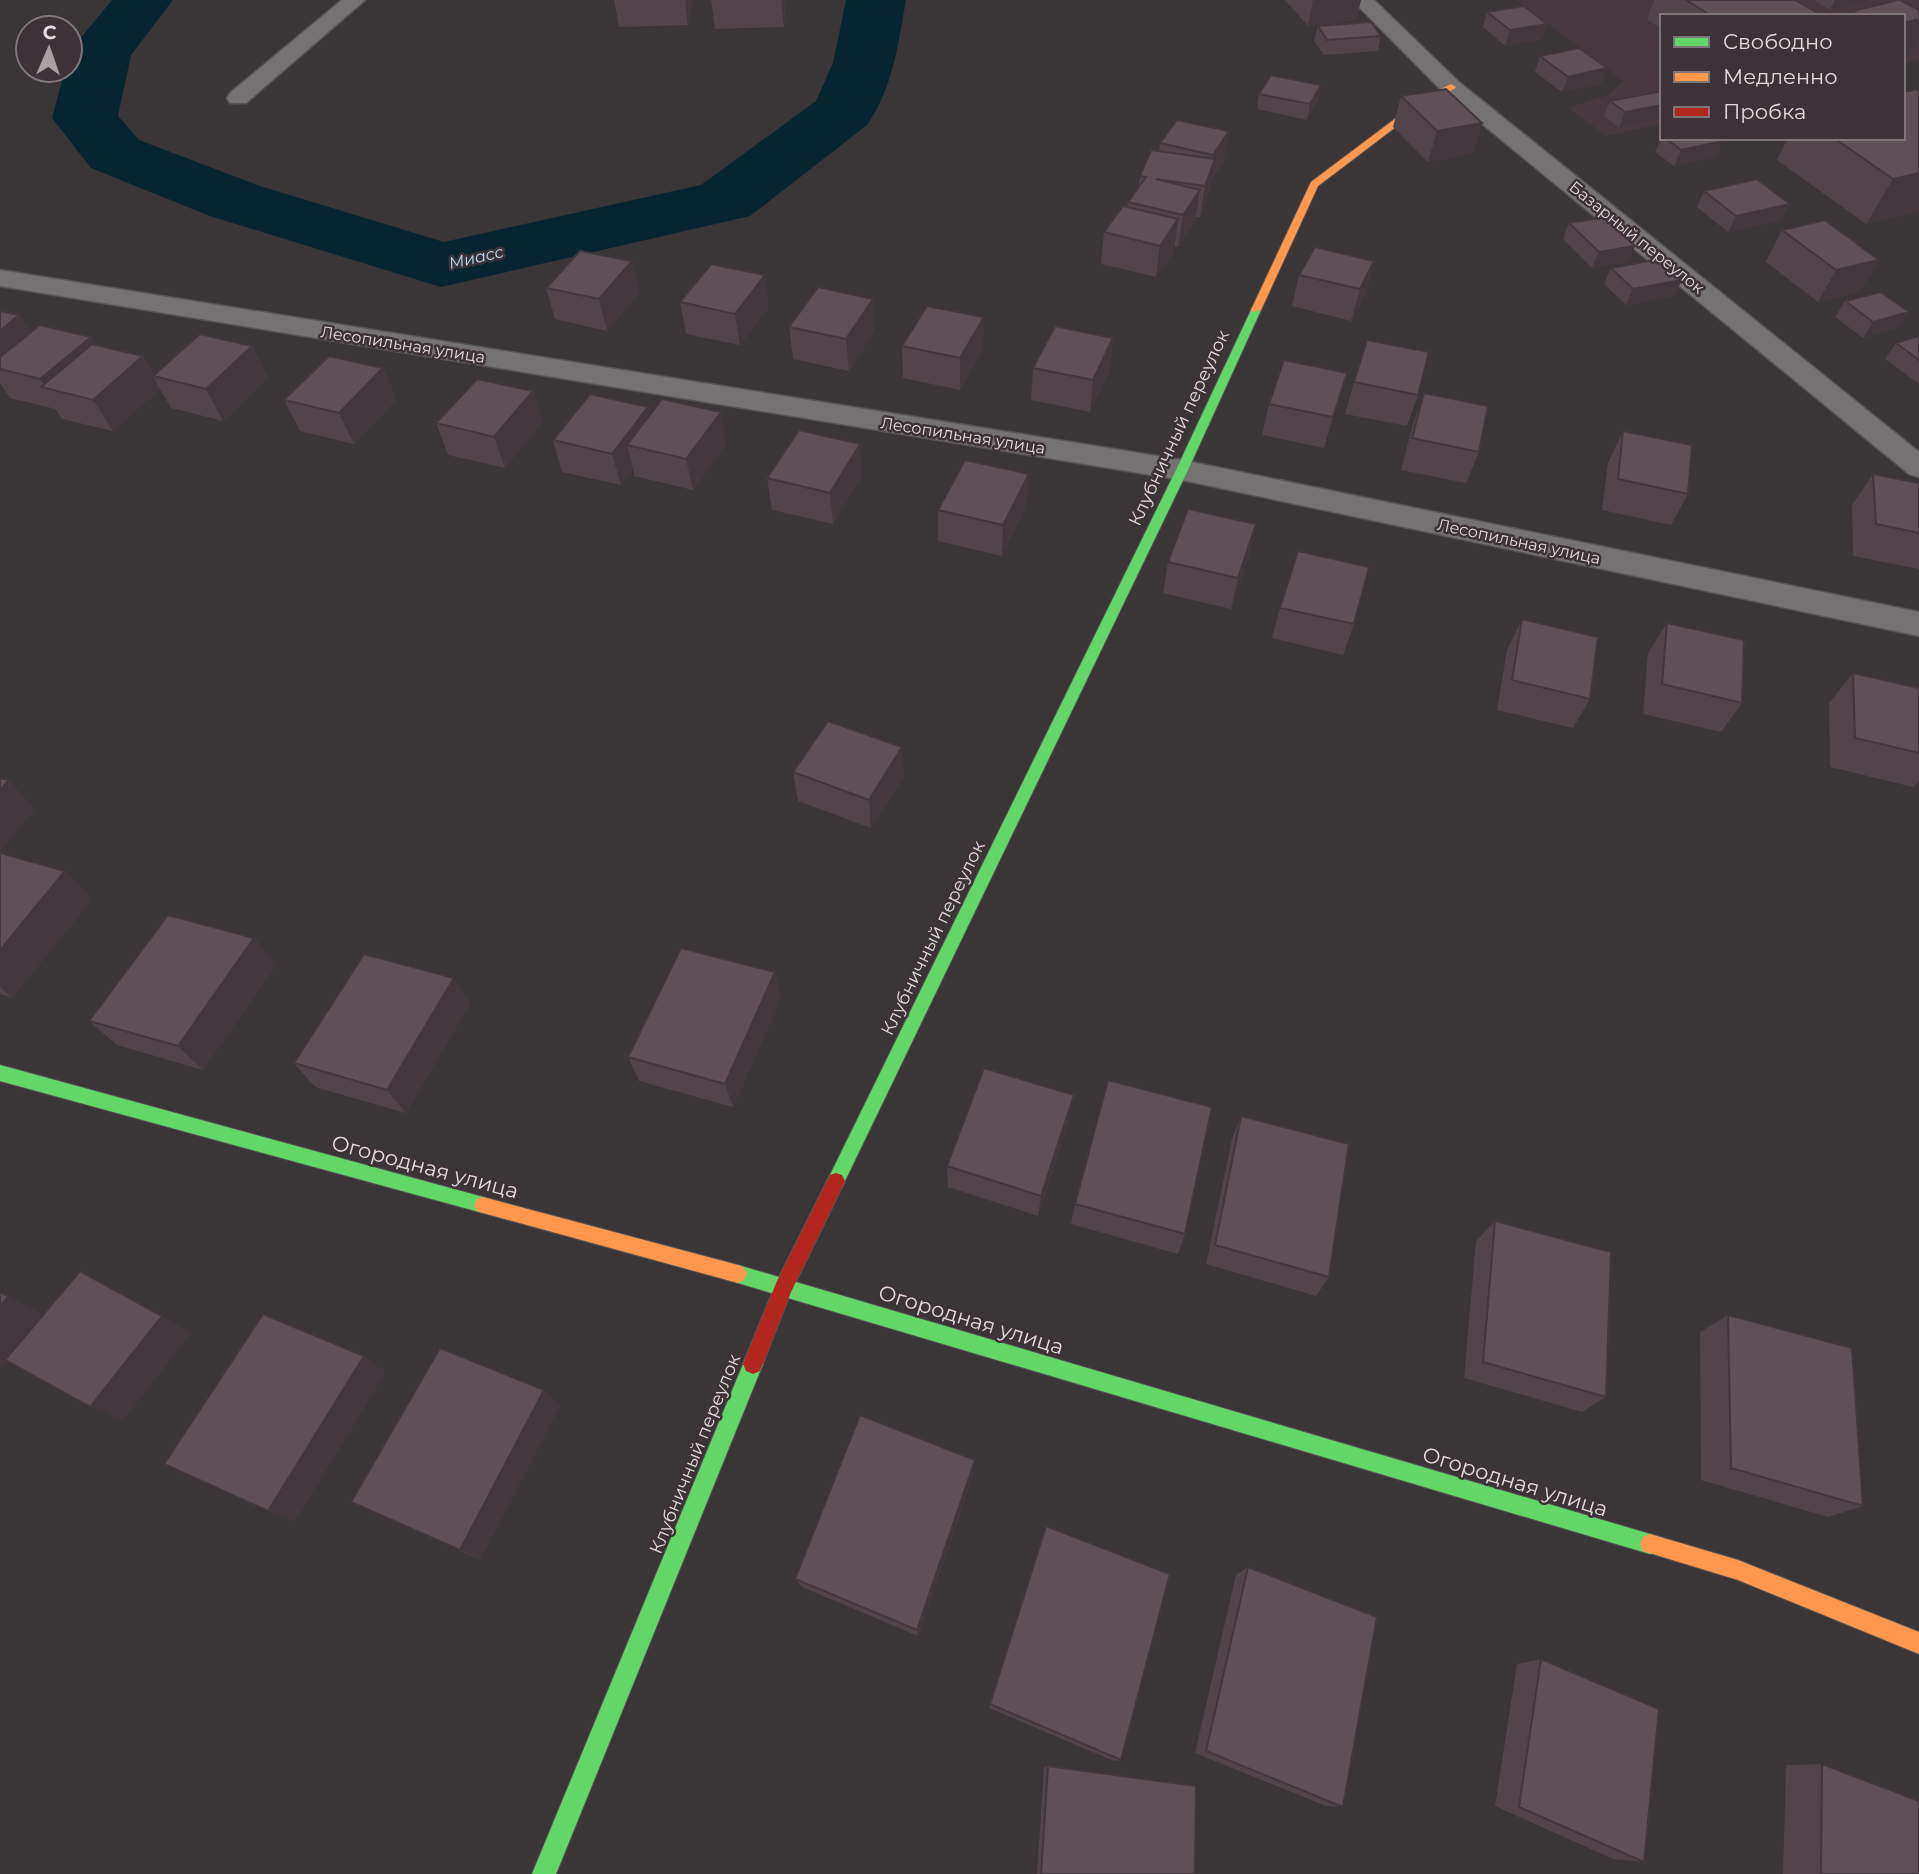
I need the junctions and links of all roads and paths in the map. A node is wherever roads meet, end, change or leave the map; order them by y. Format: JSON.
{"nodes":[{"id":1,"x":355,"y":0,"type":"edge"},
{"id":2,"x":1362,"y":0,"type":"edge"},
{"id":3,"x":1451,"y":87,"type":"junction"},
{"id":4,"x":238,"y":98,"type":"dead end"},
{"id":5,"x":0,"y":278,"type":"edge"},
{"id":6,"x":1919,"y":467,"type":"edge"},
{"id":7,"x":1182,"y":470,"type":"junction"},
{"id":8,"x":1919,"y":624,"type":"edge"},
{"id":9,"x":0,"y":1073,"type":"edge"},
{"id":10,"x":784,"y":1287,"type":"junction"},
{"id":11,"x":1919,"y":1643,"type":"edge"},
{"id":12,"x":544,"y":1874,"type":"edge"}],
"edges":[{"from":1,"to":4,"type":"street"},
{"from":2,"to":3,"type":"street","name":"Базарный переулок"},
{"from":3,"to":6,"type":"street","name":"Базарный переулок"},
{"from":3,"to":7,"type":"street","name":"Клубничный переулок"},
{"from":5,"to":7,"type":"street","name":"Лесопильная улица"},
{"from":7,"to":8,"type":"street","name":"Лесопильная улица"},
{"from":7,"to":10,"type":"street","name":"Клубничный переулок"},
{"from":9,"to":10,"type":"street","name":"Огородная улица"},
{"from":10,"to":11,"type":"street","name":"Огородная улица"},
{"from":10,"to":12,"type":"street","name":"Клубничный переулок"}]}
